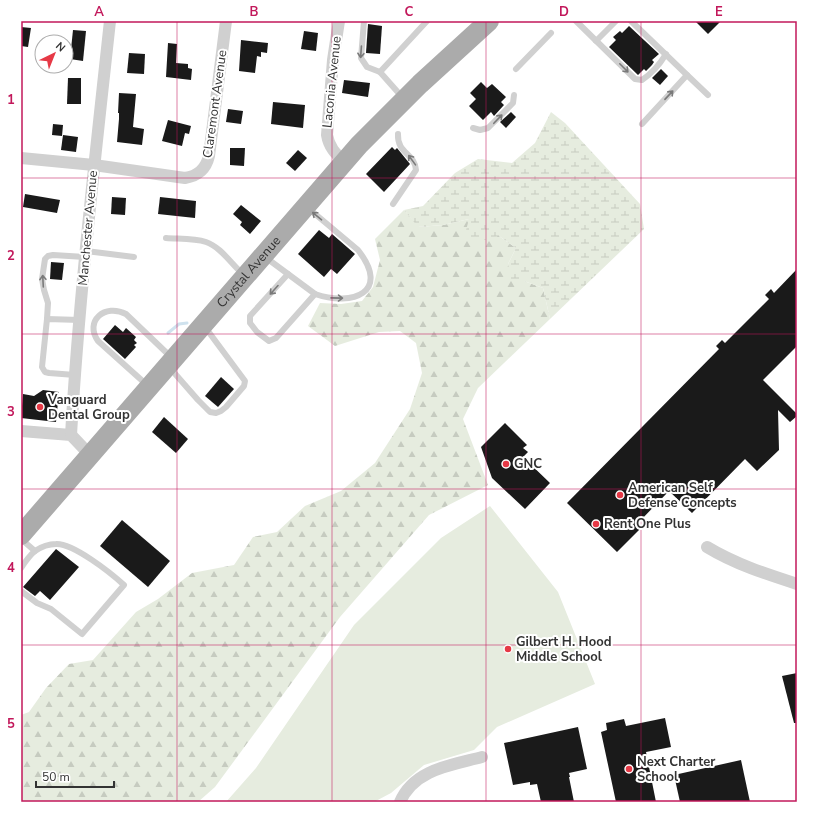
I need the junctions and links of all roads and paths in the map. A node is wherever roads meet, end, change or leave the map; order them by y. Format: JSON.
{"nodes":[{"id":1,"x":110,"y":21,"type":"edge"},
{"id":2,"x":226,"y":21,"type":"edge"},
{"id":3,"x":339,"y":21,"type":"edge"},
{"id":4,"x":364,"y":21,"type":"edge"},
{"id":5,"x":427,"y":21,"type":"edge"},
{"id":6,"x":576,"y":21,"type":"edge"},
{"id":7,"x":616,"y":21,"type":"edge"},
{"id":8,"x":631,"y":21,"type":"edge"},
{"id":9,"x":481,"y":26,"type":"edge"},
{"id":10,"x":551,"y":33,"type":"dead end"},
{"id":11,"x":596,"y":41,"type":"junction"},
{"id":12,"x":666,"y":54,"type":"junction"},
{"id":13,"x":516,"y":69,"type":"dead end"},
{"id":14,"x":380,"y":72,"type":"junction"},
{"id":15,"x":687,"y":75,"type":"junction"},
{"id":16,"x":514,"y":95,"type":"dead end"},
{"id":17,"x":708,"y":95,"type":"dead end"},
{"id":18,"x":404,"y":99,"type":"junction"},
{"id":19,"x":642,"y":124,"type":"dead end"},
{"id":20,"x":473,"y":128,"type":"dead end"},
{"id":21,"x":398,"y":134,"type":"dead end"},
{"id":22,"x":21,"y":158,"type":"edge"},
{"id":23,"x":344,"y":162,"type":"junction"},
{"id":24,"x":94,"y":166,"type":"junction"},
{"id":25,"x":393,"y":204,"type":"dead end"},
{"id":26,"x":306,"y":206,"type":"junction"},
{"id":27,"x":166,"y":238,"type":"dead end"},
{"id":28,"x":85,"y":254,"type":"junction"},
{"id":29,"x":263,"y":255,"type":"junction"},
{"id":30,"x":134,"y":257,"type":"dead end"},
{"id":31,"x":288,"y":274,"type":"junction"},
{"id":32,"x":245,"y":276,"type":"junction"},
{"id":33,"x":316,"y":294,"type":"junction"},
{"id":34,"x":47,"y":319,"type":"junction"},
{"id":35,"x":80,"y":320,"type":"junction"},
{"id":36,"x":203,"y":324,"type":"junction"},
{"id":37,"x":170,"y":362,"type":"junction"},
{"id":38,"x":75,"y":375,"type":"junction"},
{"id":39,"x":149,"y":387,"type":"junction"},
{"id":40,"x":21,"y":431,"type":"edge"},
{"id":41,"x":71,"y":435,"type":"junction"},
{"id":42,"x":90,"y":455,"type":"junction"},
{"id":43,"x":21,"y":535,"type":"edge"},
{"id":44,"x":21,"y":539,"type":"edge"},
{"id":45,"x":707,"y":547,"type":"dead end"},
{"id":46,"x":35,"y":551,"type":"junction"},
{"id":47,"x":21,"y":568,"type":"edge"},
{"id":48,"x":797,"y":584,"type":"edge"},
{"id":49,"x":21,"y":591,"type":"edge"},
{"id":50,"x":482,"y":757,"type":"dead end"},
{"id":51,"x":400,"y":802,"type":"edge"}],
"edges":[{"from":1,"to":24,"type":"street","name":"Manchester Avenue"},
{"from":2,"to":24,"type":"street","name":"Claremont Avenue"},
{"from":3,"to":23,"type":"street","name":"Laconia Avenue"},
{"from":4,"to":14,"type":"lane","one_way":true},
{"from":5,"to":14,"type":"lane"},
{"from":6,"to":11,"type":"lane"},
{"from":7,"to":11,"type":"lane"},
{"from":8,"to":12,"type":"lane"},
{"from":9,"to":18,"type":"main road","name":"Crystal Avenue"},
{"from":10,"to":13,"type":"lane"},
{"from":11,"to":12,"type":"lane","one_way":true},
{"from":12,"to":15,"type":"lane"},
{"from":14,"to":18,"type":"lane"},
{"from":15,"to":17,"type":"lane"},
{"from":19,"to":15,"type":"lane","one_way":true},
{"from":20,"to":16,"type":"lane","one_way":true},
{"from":18,"to":23,"type":"main road","name":"Crystal Avenue"},
{"from":25,"to":21,"type":"lane","one_way":true},
{"from":22,"to":24,"type":"street"},
{"from":23,"to":26,"type":"main road","name":"Crystal Avenue"},
{"from":24,"to":28,"type":"street","name":"Manchester Avenue"},
{"from":26,"to":29,"type":"main road","name":"Crystal Avenue"},
{"from":33,"to":26,"type":"lane","one_way":true},
{"from":27,"to":32,"type":"lane"},
{"from":28,"to":30,"type":"lane"},
{"from":34,"to":28,"type":"lane","one_way":true},
{"from":28,"to":35,"type":"street","name":"Manchester Avenue"},
{"from":29,"to":31,"type":"lane"},
{"from":29,"to":32,"type":"main road","name":"Crystal Avenue"},
{"from":31,"to":33,"type":"lane"},
{"from":31,"to":33,"type":"lane","one_way":true},
{"from":32,"to":36,"type":"main road","name":"Crystal Avenue"},
{"from":34,"to":35,"type":"lane"},
{"from":34,"to":38,"type":"lane"},
{"from":35,"to":38,"type":"street","name":"Manchester Avenue"},
{"from":36,"to":37,"type":"main road","name":"Crystal Avenue"},
{"from":36,"to":37,"type":"lane"},
{"from":37,"to":39,"type":"main road","name":"Crystal Avenue"},
{"from":37,"to":39,"type":"lane"},
{"from":38,"to":41,"type":"street","name":"Manchester Avenue"},
{"from":39,"to":42,"type":"main road","name":"Crystal Avenue"},
{"from":40,"to":41,"type":"street"},
{"from":41,"to":42,"type":"street"},
{"from":42,"to":43,"type":"main road","name":"Crystal Avenue"},
{"from":44,"to":46,"type":"lane"},
{"from":45,"to":48,"type":"street"},
{"from":46,"to":47,"type":"lane"},
{"from":46,"to":49,"type":"lane"},
{"from":50,"to":51,"type":"street"}]}
